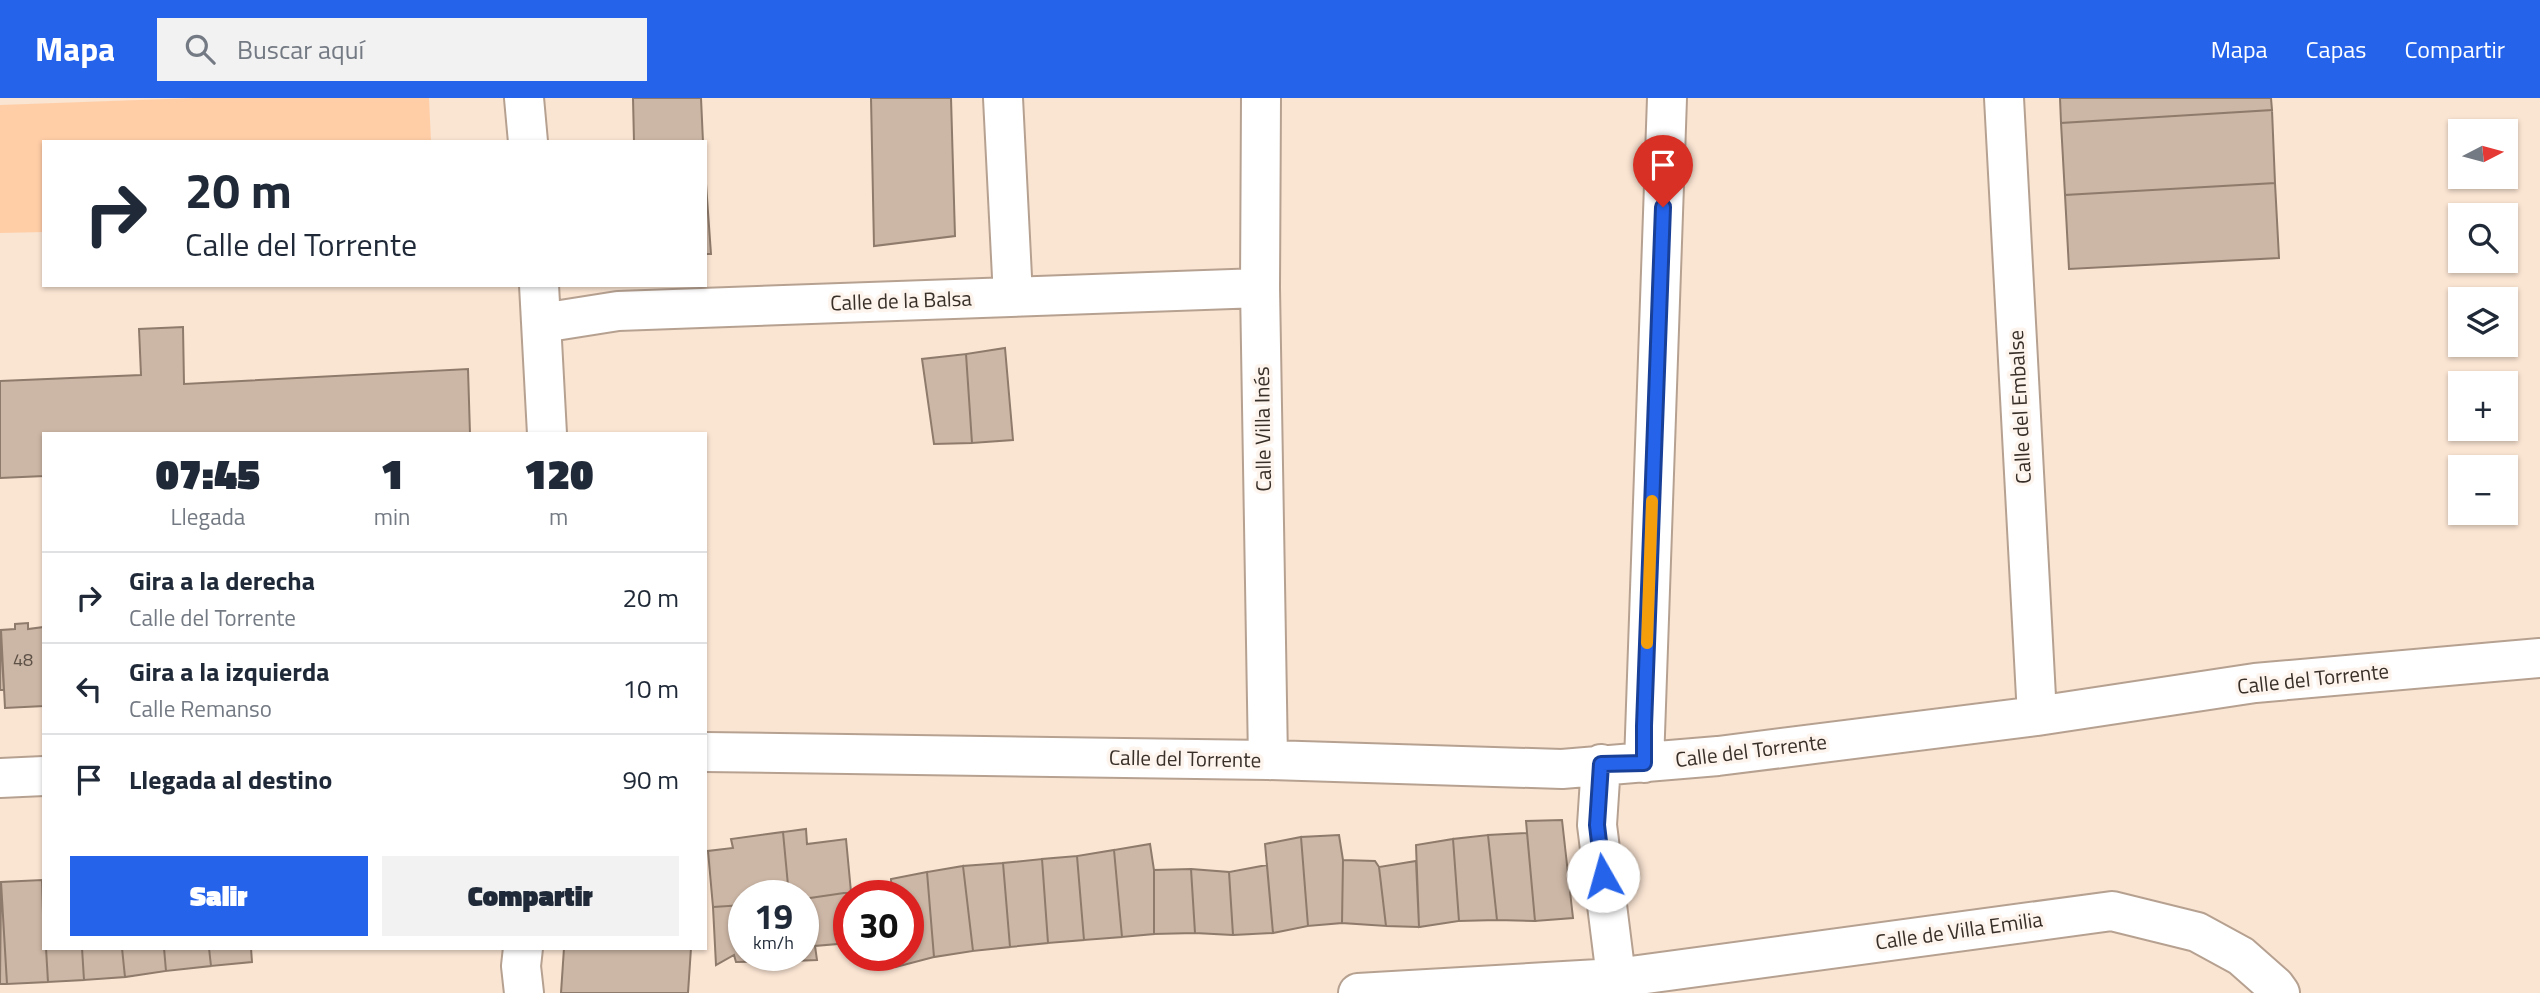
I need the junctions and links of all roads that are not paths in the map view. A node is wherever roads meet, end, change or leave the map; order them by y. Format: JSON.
{"nodes":[{"id":1,"x":524,"y":98,"type":"edge"},
{"id":2,"x":1003,"y":98,"type":"edge"},
{"id":3,"x":1261,"y":98,"type":"edge"},
{"id":4,"x":1667,"y":98,"type":"edge"},
{"id":5,"x":2004,"y":98,"type":"edge"},
{"id":6,"x":528,"y":140,"type":"edge"},
{"id":7,"x":539,"y":287,"type":"edge"},
{"id":8,"x":1260,"y":288,"type":"junction"},
{"id":9,"x":1013,"y":297,"type":"junction"},
{"id":10,"x":542,"y":323,"type":"junction"},
{"id":11,"x":548,"y":432,"type":"edge"},
{"id":12,"x":2540,"y":658,"type":"edge"},
{"id":13,"x":2036,"y":716,"type":"junction"},
{"id":14,"x":707,"y":752,"type":"edge"},
{"id":15,"x":1268,"y":760,"type":"junction"},
{"id":16,"x":1644,"y":763,"type":"junction"},
{"id":17,"x":1601,"y":764,"type":"junction"},
{"id":18,"x":42,"y":776,"type":"edge"},
{"id":19,"x":0,"y":778,"type":"edge"},
{"id":20,"x":523,"y":950,"type":"edge"},
{"id":21,"x":1617,"y":985,"type":"edge"},
{"id":22,"x":524,"y":993,"type":"edge"},
{"id":23,"x":1358,"y":993,"type":"edge"},
{"id":24,"x":2280,"y":993,"type":"edge"}],
"edges":[{"from":1,"to":6,"type":"street"},
{"from":2,"to":9,"type":"street"},
{"from":3,"to":8,"type":"street","name":"Calle Villa Inés"},
{"from":4,"to":16,"type":"street"},
{"from":5,"to":13,"type":"street","name":"Calle del Embalse"},
{"from":7,"to":10,"type":"street"},
{"from":8,"to":9,"type":"street","name":"Calle de la Balsa"},
{"from":8,"to":15,"type":"street","name":"Calle Villa Inés"},
{"from":9,"to":10,"type":"street","name":"Calle de la Balsa"},
{"from":10,"to":11,"type":"street"},
{"from":12,"to":13,"type":"street","name":"Calle del Torrente"},
{"from":13,"to":16,"type":"street","name":"Calle del Torrente"},
{"from":14,"to":15,"type":"street","name":"Calle del Torrente"},
{"from":15,"to":17,"type":"street","name":"Calle del Torrente"},
{"from":16,"to":17,"type":"street","name":"Calle del Torrente"},
{"from":17,"to":21,"type":"street"},
{"from":18,"to":19,"type":"street"},
{"from":20,"to":22,"type":"street"},
{"from":21,"to":23,"type":"street","name":"Calle de Villa Emilia"},
{"from":21,"to":24,"type":"street","name":"Calle de Villa Emilia"}]}
